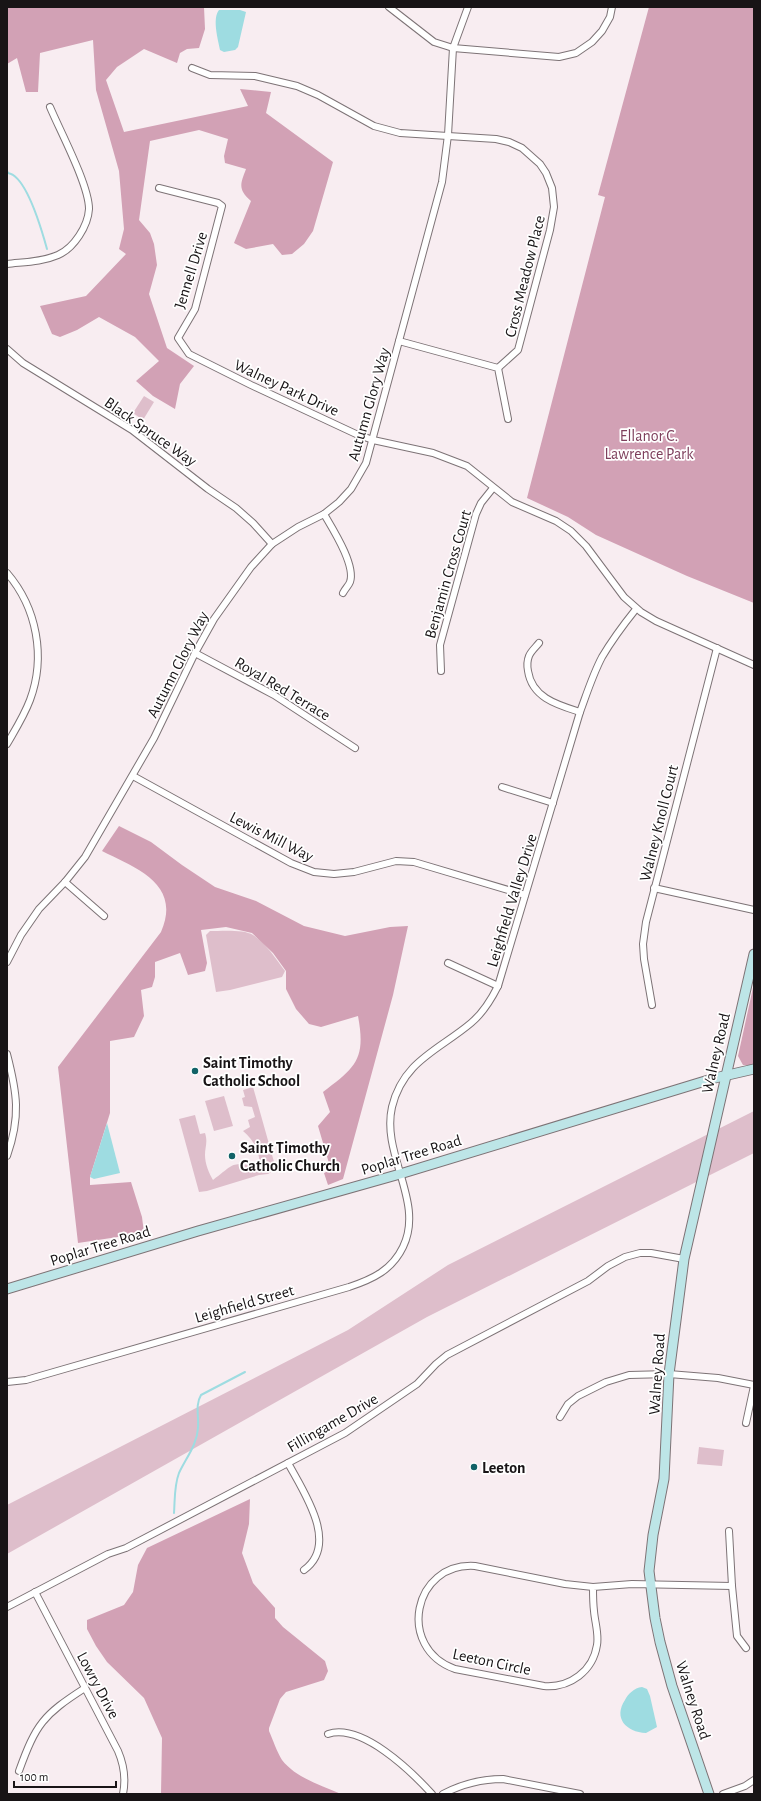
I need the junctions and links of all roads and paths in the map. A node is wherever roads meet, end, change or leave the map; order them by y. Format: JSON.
{"nodes":[{"id":1,"x":389,"y":7,"type":"edge"},
{"id":2,"x":468,"y":7,"type":"edge"},
{"id":3,"x":612,"y":7,"type":"edge"},
{"id":4,"x":453,"y":48,"type":"junction"},
{"id":5,"x":192,"y":68,"type":"dead end"},
{"id":6,"x":50,"y":107,"type":"dead end"},
{"id":7,"x":448,"y":135,"type":"junction"},
{"id":8,"x":158,"y":188,"type":"dead end"},
{"id":9,"x":7,"y":264,"type":"edge"},
{"id":10,"x":178,"y":338,"type":"joint"},
{"id":11,"x":399,"y":341,"type":"junction"},
{"id":12,"x":7,"y":349,"type":"edge"},
{"id":13,"x":498,"y":368,"type":"junction"},
{"id":14,"x":508,"y":419,"type":"dead end"},
{"id":15,"x":373,"y":440,"type":"junction"},
{"id":16,"x":493,"y":488,"type":"junction"},
{"id":17,"x":324,"y":514,"type":"junction"},
{"id":18,"x":272,"y":544,"type":"junction"},
{"id":19,"x":7,"y":573,"type":"edge"},
{"id":20,"x":343,"y":593,"type":"dead end"},
{"id":21,"x":636,"y":609,"type":"junction"},
{"id":22,"x":539,"y":643,"type":"dead end"},
{"id":23,"x":717,"y":648,"type":"junction"},
{"id":24,"x":195,"y":653,"type":"junction"},
{"id":25,"x":754,"y":665,"type":"edge"},
{"id":26,"x":441,"y":672,"type":"dead end"},
{"id":27,"x":580,"y":712,"type":"junction"},
{"id":28,"x":7,"y":744,"type":"edge"},
{"id":29,"x":355,"y":748,"type":"dead end"},
{"id":30,"x":133,"y":776,"type":"junction"},
{"id":31,"x":502,"y":787,"type":"dead end"},
{"id":32,"x":553,"y":803,"type":"junction"},
{"id":33,"x":65,"y":882,"type":"junction"},
{"id":34,"x":654,"y":888,"type":"junction"},
{"id":35,"x":525,"y":895,"type":"junction"},
{"id":36,"x":754,"y":910,"type":"edge"},
{"id":37,"x":104,"y":916,"type":"dead end"},
{"id":38,"x":754,"y":954,"type":"edge"},
{"id":39,"x":7,"y":962,"type":"edge"},
{"id":40,"x":448,"y":963,"type":"dead end"},
{"id":41,"x":498,"y":986,"type":"junction"},
{"id":42,"x":652,"y":1005,"type":"dead end"},
{"id":43,"x":7,"y":1054,"type":"edge"},
{"id":44,"x":754,"y":1069,"type":"edge"},
{"id":45,"x":726,"y":1075,"type":"junction"},
{"id":46,"x":7,"y":1156,"type":"edge"},
{"id":47,"x":400,"y":1174,"type":"junction"},
{"id":48,"x":684,"y":1260,"type":"junction"},
{"id":49,"x":7,"y":1289,"type":"edge"},
{"id":50,"x":669,"y":1374,"type":"junction"},
{"id":51,"x":7,"y":1382,"type":"edge"},
{"id":52,"x":754,"y":1386,"type":"edge"},
{"id":53,"x":560,"y":1417,"type":"dead end"},
{"id":54,"x":746,"y":1423,"type":"dead end"},
{"id":55,"x":288,"y":1463,"type":"junction"},
{"id":56,"x":729,"y":1531,"type":"dead end"},
{"id":57,"x":304,"y":1570,"type":"dead end"},
{"id":58,"x":650,"y":1584,"type":"junction"},
{"id":59,"x":732,"y":1586,"type":"junction"},
{"id":60,"x":593,"y":1587,"type":"junction"},
{"id":61,"x":35,"y":1592,"type":"junction"},
{"id":62,"x":7,"y":1607,"type":"edge"},
{"id":63,"x":746,"y":1648,"type":"dead end"},
{"id":64,"x":85,"y":1688,"type":"junction"},
{"id":65,"x":328,"y":1734,"type":"dead end"},
{"id":66,"x":19,"y":1771,"type":"dead end"},
{"id":67,"x":754,"y":1780,"type":"edge"},
{"id":68,"x":123,"y":1794,"type":"edge"},
{"id":69,"x":432,"y":1794,"type":"edge"},
{"id":70,"x":443,"y":1794,"type":"edge"},
{"id":71,"x":580,"y":1794,"type":"edge"},
{"id":72,"x":708,"y":1794,"type":"edge"},
{"id":73,"x":722,"y":1794,"type":"edge"}],
"edges":[{"from":1,"to":4,"type":"street"},
{"from":2,"to":4,"type":"street","name":"Autumn Glory Way"},
{"from":3,"to":4,"type":"street"},
{"from":4,"to":7,"type":"street","name":"Autumn Glory Way"},
{"from":5,"to":7,"type":"street","name":"Cross Meadow Place"},
{"from":6,"to":9,"type":"street"},
{"from":7,"to":11,"type":"street","name":"Autumn Glory Way"},
{"from":7,"to":13,"type":"street","name":"Cross Meadow Place"},
{"from":8,"to":10,"type":"street","name":"Jennell Drive"},
{"from":10,"to":15,"type":"street","name":"Walney Park Drive"},
{"from":11,"to":13,"type":"street"},
{"from":11,"to":15,"type":"street","name":"Autumn Glory Way"},
{"from":12,"to":18,"type":"street","name":"Black Spruce Way"},
{"from":13,"to":14,"type":"street"},
{"from":15,"to":16,"type":"street","name":"Walney Park Drive"},
{"from":15,"to":17,"type":"street","name":"Autumn Glory Way"},
{"from":16,"to":21,"type":"street","name":"Walney Park Drive"},
{"from":16,"to":26,"type":"street","name":"Benjamin Cross Court"},
{"from":17,"to":18,"type":"street","name":"Autumn Glory Way"},
{"from":17,"to":20,"type":"street"},
{"from":18,"to":24,"type":"street","name":"Autumn Glory Way"},
{"from":19,"to":28,"type":"street"},
{"from":21,"to":23,"type":"street","name":"Walney Park Drive"},
{"from":21,"to":27,"type":"street","name":"Leighfield Valley Drive"},
{"from":22,"to":27,"type":"street"},
{"from":23,"to":25,"type":"street","name":"Walney Park Drive"},
{"from":23,"to":34,"type":"street","name":"Walney Knoll Court"},
{"from":24,"to":29,"type":"street","name":"Royal Red Terrace"},
{"from":24,"to":30,"type":"street","name":"Autumn Glory Way"},
{"from":27,"to":32,"type":"street","name":"Leighfield Valley Drive"},
{"from":30,"to":33,"type":"street","name":"Autumn Glory Way"},
{"from":30,"to":35,"type":"street","name":"Lewis Mill Way"},
{"from":31,"to":32,"type":"street"},
{"from":32,"to":35,"type":"street","name":"Leighfield Valley Drive"},
{"from":33,"to":37,"type":"street"},
{"from":33,"to":39,"type":"street","name":"Autumn Glory Way"},
{"from":34,"to":36,"type":"street"},
{"from":34,"to":42,"type":"street","name":"Walney Knoll Court"},
{"from":35,"to":41,"type":"street","name":"Leighfield Valley Drive"},
{"from":38,"to":45,"type":"main road","name":"Walney Road"},
{"from":40,"to":41,"type":"street"},
{"from":41,"to":47,"type":"street","name":"Leighfield Valley Drive"},
{"from":43,"to":46,"type":"street"},
{"from":44,"to":45,"type":"main road","name":"Poplar Tree Road"},
{"from":45,"to":47,"type":"main road","name":"Poplar Tree Road"},
{"from":45,"to":48,"type":"main road","name":"Walney Road"},
{"from":47,"to":49,"type":"main road","name":"Poplar Tree Road"},
{"from":47,"to":51,"type":"street","name":"Leighfield Street"},
{"from":48,"to":50,"type":"main road","name":"Walney Road"},
{"from":48,"to":55,"type":"street","name":"Fillingame Drive"},
{"from":50,"to":52,"type":"street"},
{"from":50,"to":53,"type":"street"},
{"from":50,"to":58,"type":"main road","name":"Walney Road"},
{"from":52,"to":54,"type":"street"},
{"from":55,"to":57,"type":"street"},
{"from":55,"to":61,"type":"street","name":"Fillingame Drive"},
{"from":56,"to":59,"type":"street"},
{"from":58,"to":59,"type":"street","name":"Leeton Circle"},
{"from":58,"to":60,"type":"street","name":"Leeton Circle"},
{"from":58,"to":72,"type":"main road","name":"Walney Road"},
{"from":59,"to":63,"type":"street"},
{"from":60,"to":60,"type":"street","name":"Leeton Circle"},
{"from":61,"to":62,"type":"street","name":"Fillingame Drive"},
{"from":61,"to":64,"type":"street","name":"Lowry Drive"},
{"from":64,"to":66,"type":"street"},
{"from":64,"to":68,"type":"street","name":"Lowry Drive"},
{"from":65,"to":69,"type":"street"},
{"from":67,"to":73,"type":"street"},
{"from":70,"to":71,"type":"street"}]}
